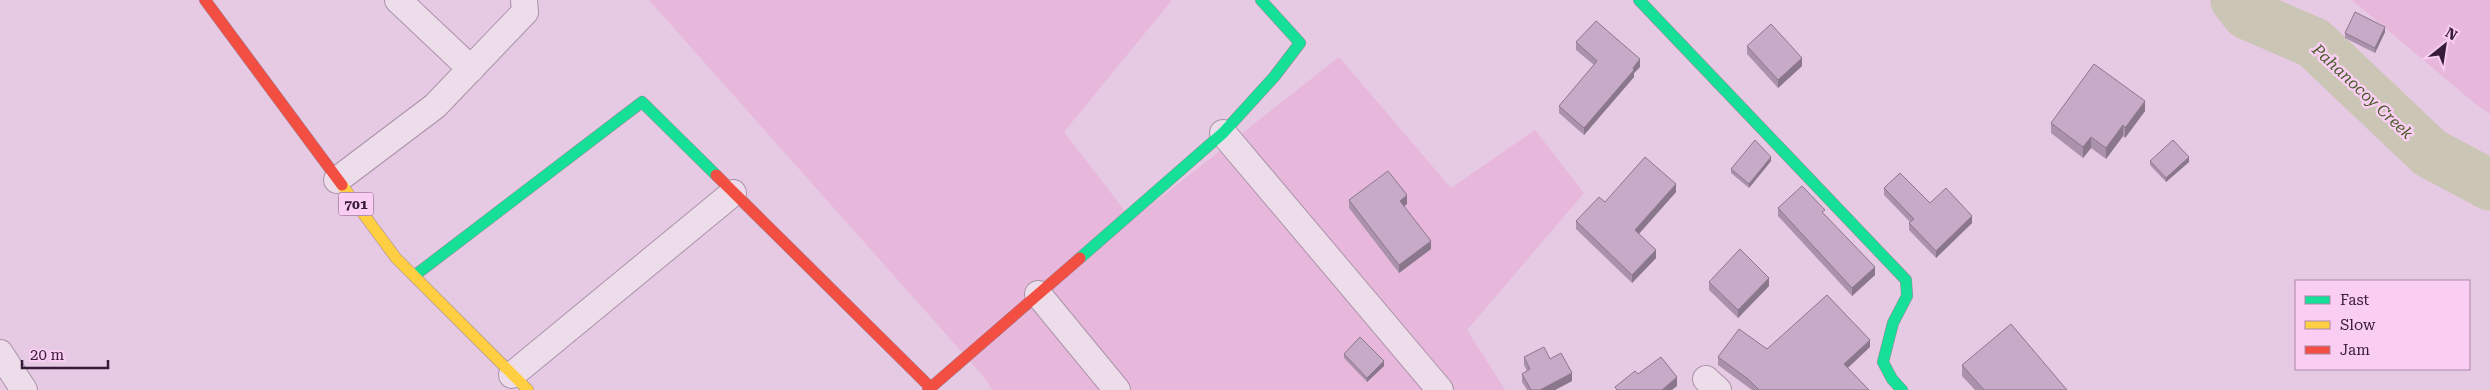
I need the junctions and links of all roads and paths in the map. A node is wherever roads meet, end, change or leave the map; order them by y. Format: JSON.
{"nodes":[{"id":1,"x":205,"y":0,"type":"edge"},
{"id":2,"x":398,"y":0,"type":"edge"},
{"id":3,"x":524,"y":0,"type":"edge"},
{"id":4,"x":1261,"y":0,"type":"edge"},
{"id":5,"x":1640,"y":0,"type":"edge"},
{"id":6,"x":470,"y":69,"type":"junction"},
{"id":7,"x":1223,"y":133,"type":"junction"},
{"id":8,"x":337,"y":180,"type":"junction"},
{"id":9,"x":733,"y":193,"type":"junction"},
{"id":10,"x":414,"y":276,"type":"junction"},
{"id":11,"x":1038,"y":294,"type":"junction"},
{"id":12,"x":0,"y":353,"type":"edge"},
{"id":13,"x":520,"y":382,"type":"edge"},
{"id":14,"x":929,"y":389,"type":"edge"},
{"id":15,"x":24,"y":390,"type":"edge"},
{"id":16,"x":1117,"y":390,"type":"edge"},
{"id":17,"x":1440,"y":390,"type":"edge"},
{"id":18,"x":1902,"y":390,"type":"edge"}],
"edges":[{"from":1,"to":8,"type":"street","number":"701"},
{"from":2,"to":6,"type":"street"},
{"from":3,"to":6,"type":"street"},
{"from":4,"to":7,"type":"street"},
{"from":5,"to":18,"type":"street"},
{"from":6,"to":8,"type":"street"},
{"from":7,"to":11,"type":"street"},
{"from":7,"to":17,"type":"street"},
{"from":8,"to":10,"type":"street","number":"701"},
{"from":9,"to":10,"type":"street"},
{"from":9,"to":13,"type":"street"},
{"from":9,"to":14,"type":"street"},
{"from":10,"to":13,"type":"street","number":"701"},
{"from":11,"to":14,"type":"street"},
{"from":11,"to":16,"type":"street"},
{"from":12,"to":15,"type":"street"}]}
